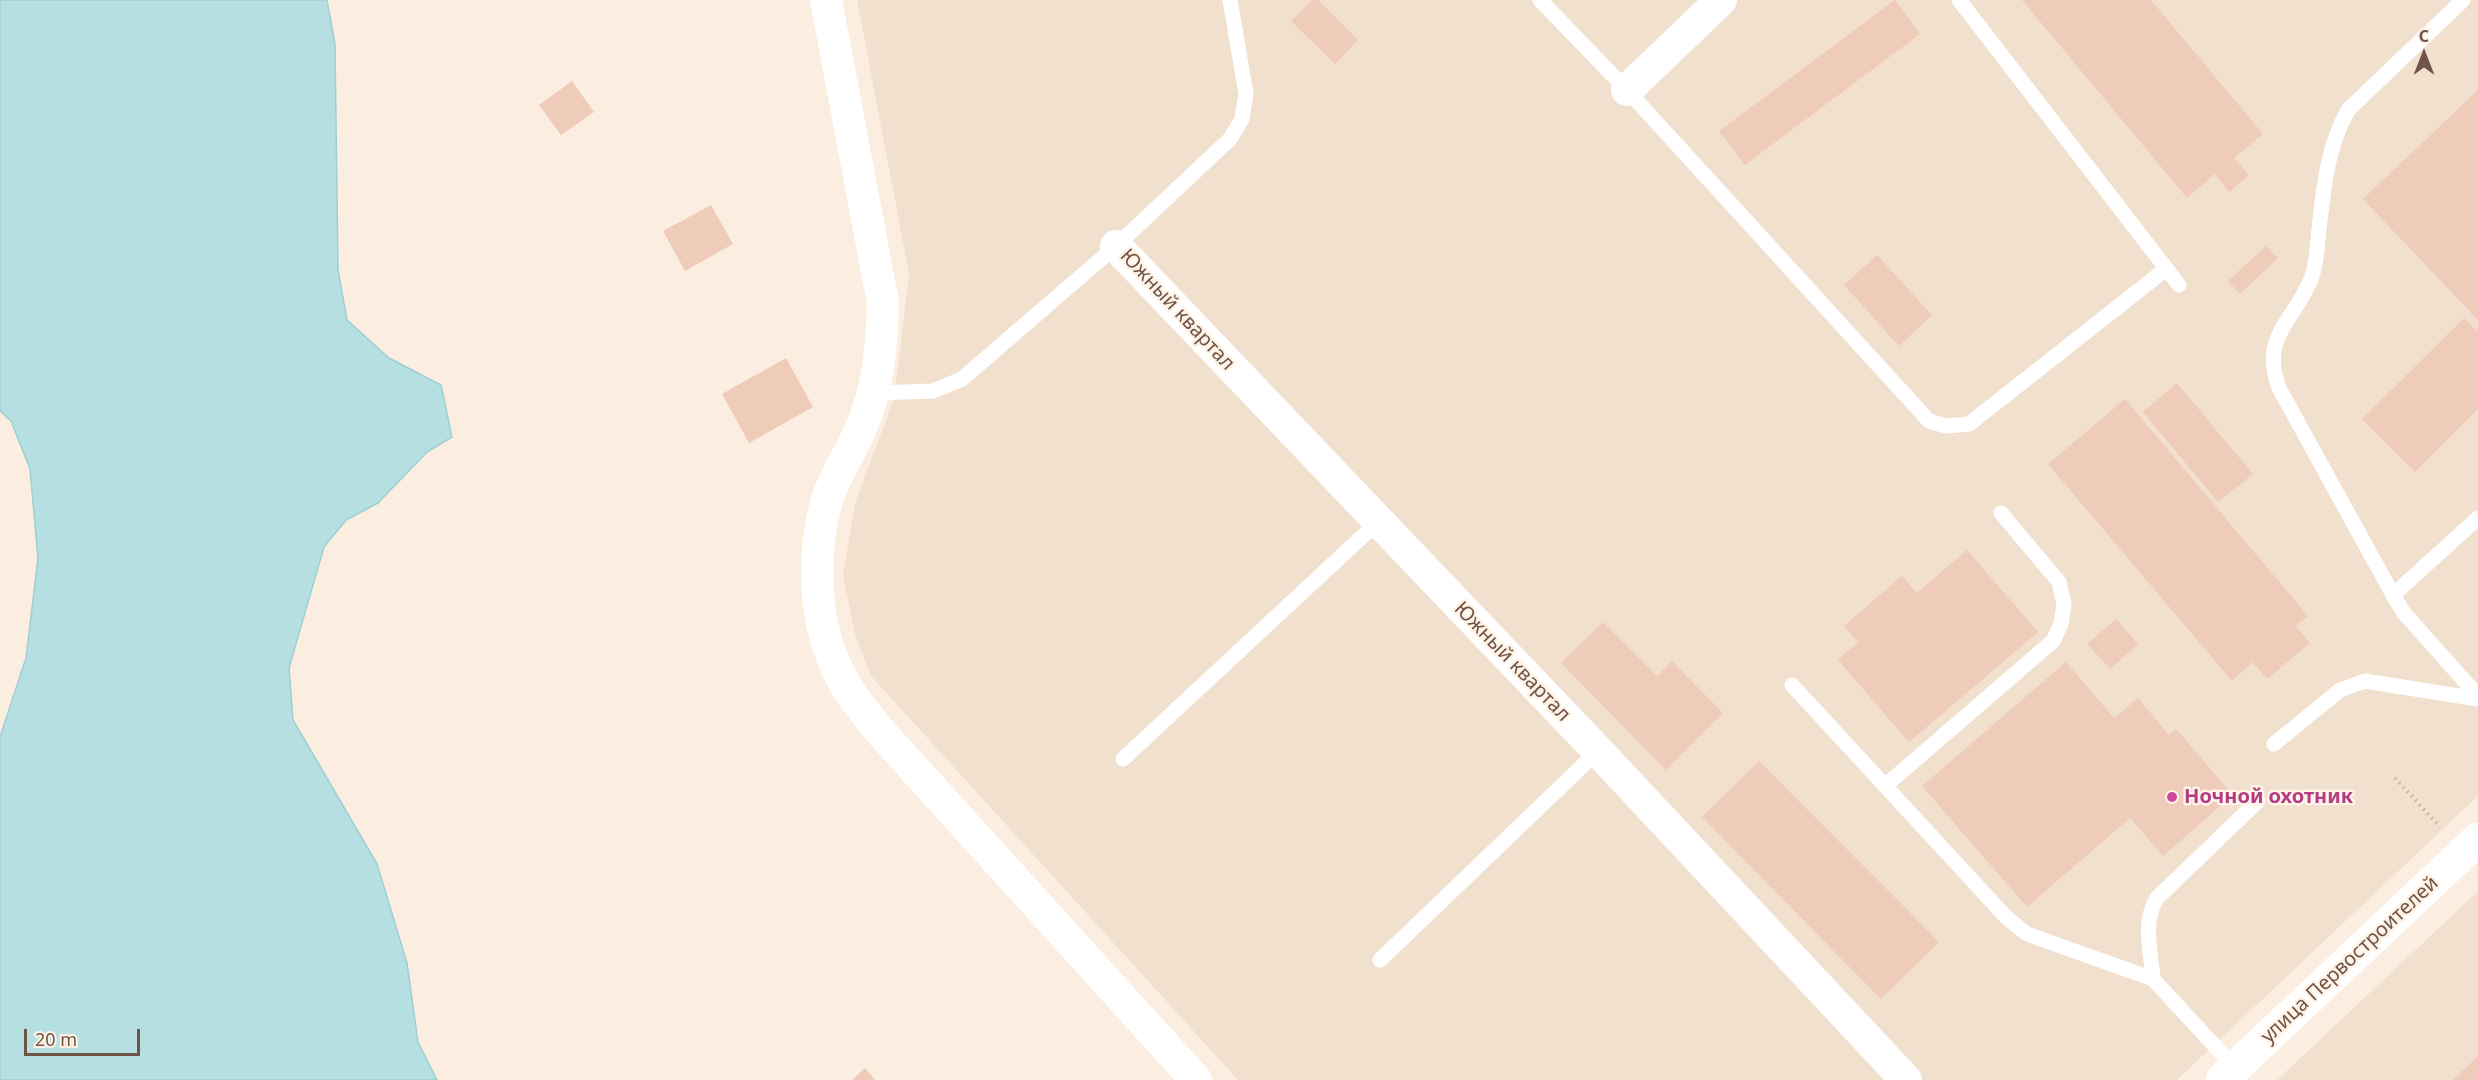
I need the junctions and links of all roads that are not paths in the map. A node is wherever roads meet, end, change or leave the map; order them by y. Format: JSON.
{"nodes":[{"id":1,"x":826,"y":0,"type":"edge"},
{"id":2,"x":1230,"y":0,"type":"edge"},
{"id":3,"x":1540,"y":0,"type":"edge"},
{"id":4,"x":1721,"y":0,"type":"edge"},
{"id":5,"x":1959,"y":0,"type":"edge"},
{"id":6,"x":2463,"y":0,"type":"edge"},
{"id":7,"x":1627,"y":90,"type":"junction"},
{"id":8,"x":1116,"y":246,"type":"junction"},
{"id":9,"x":2166,"y":269,"type":"junction"},
{"id":10,"x":2179,"y":285,"type":"dead end"},
{"id":11,"x":874,"y":393,"type":"junction"},
{"id":12,"x":2001,"y":513,"type":"dead end"},
{"id":13,"x":2478,"y":518,"type":"edge"},
{"id":14,"x":1378,"y":522,"type":"junction"},
{"id":15,"x":2393,"y":596,"type":"junction"},
{"id":16,"x":1792,"y":685,"type":"dead end"},
{"id":17,"x":2478,"y":697,"type":"edge"},
{"id":18,"x":2274,"y":744,"type":"dead end"},
{"id":19,"x":1598,"y":751,"type":"junction"},
{"id":20,"x":1123,"y":759,"type":"dead end"},
{"id":21,"x":1884,"y":786,"type":"junction"},
{"id":22,"x":2258,"y":801,"type":"dead end"},
{"id":23,"x":2478,"y":839,"type":"edge"},
{"id":24,"x":1380,"y":960,"type":"dead end"},
{"id":25,"x":2153,"y":979,"type":"junction"},
{"id":26,"x":2229,"y":1074,"type":"edge"},
{"id":27,"x":1196,"y":1080,"type":"edge"},
{"id":28,"x":1906,"y":1080,"type":"edge"}],
"edges":[{"from":1,"to":11,"type":"street"},
{"from":2,"to":8,"type":"lane"},
{"from":3,"to":7,"type":"lane"},
{"from":4,"to":7,"type":"street"},
{"from":5,"to":9,"type":"lane"},
{"from":6,"to":15,"type":"lane"},
{"from":7,"to":9,"type":"lane"},
{"from":8,"to":11,"type":"lane"},
{"from":8,"to":14,"type":"street","name":"Южный квартал"},
{"from":9,"to":10,"type":"lane"},
{"from":11,"to":27,"type":"street"},
{"from":12,"to":21,"type":"lane"},
{"from":13,"to":15,"type":"lane"},
{"from":14,"to":19,"type":"street","name":"Южный квартал"},
{"from":14,"to":20,"type":"lane"},
{"from":15,"to":17,"type":"lane"},
{"from":16,"to":21,"type":"lane"},
{"from":17,"to":18,"type":"lane"},
{"from":19,"to":24,"type":"lane"},
{"from":19,"to":28,"type":"street","name":"Южный квартал"},
{"from":21,"to":25,"type":"lane"},
{"from":22,"to":25,"type":"lane"},
{"from":23,"to":26,"type":"street","name":"улица Первостроителей"},
{"from":25,"to":26,"type":"lane"}]}
